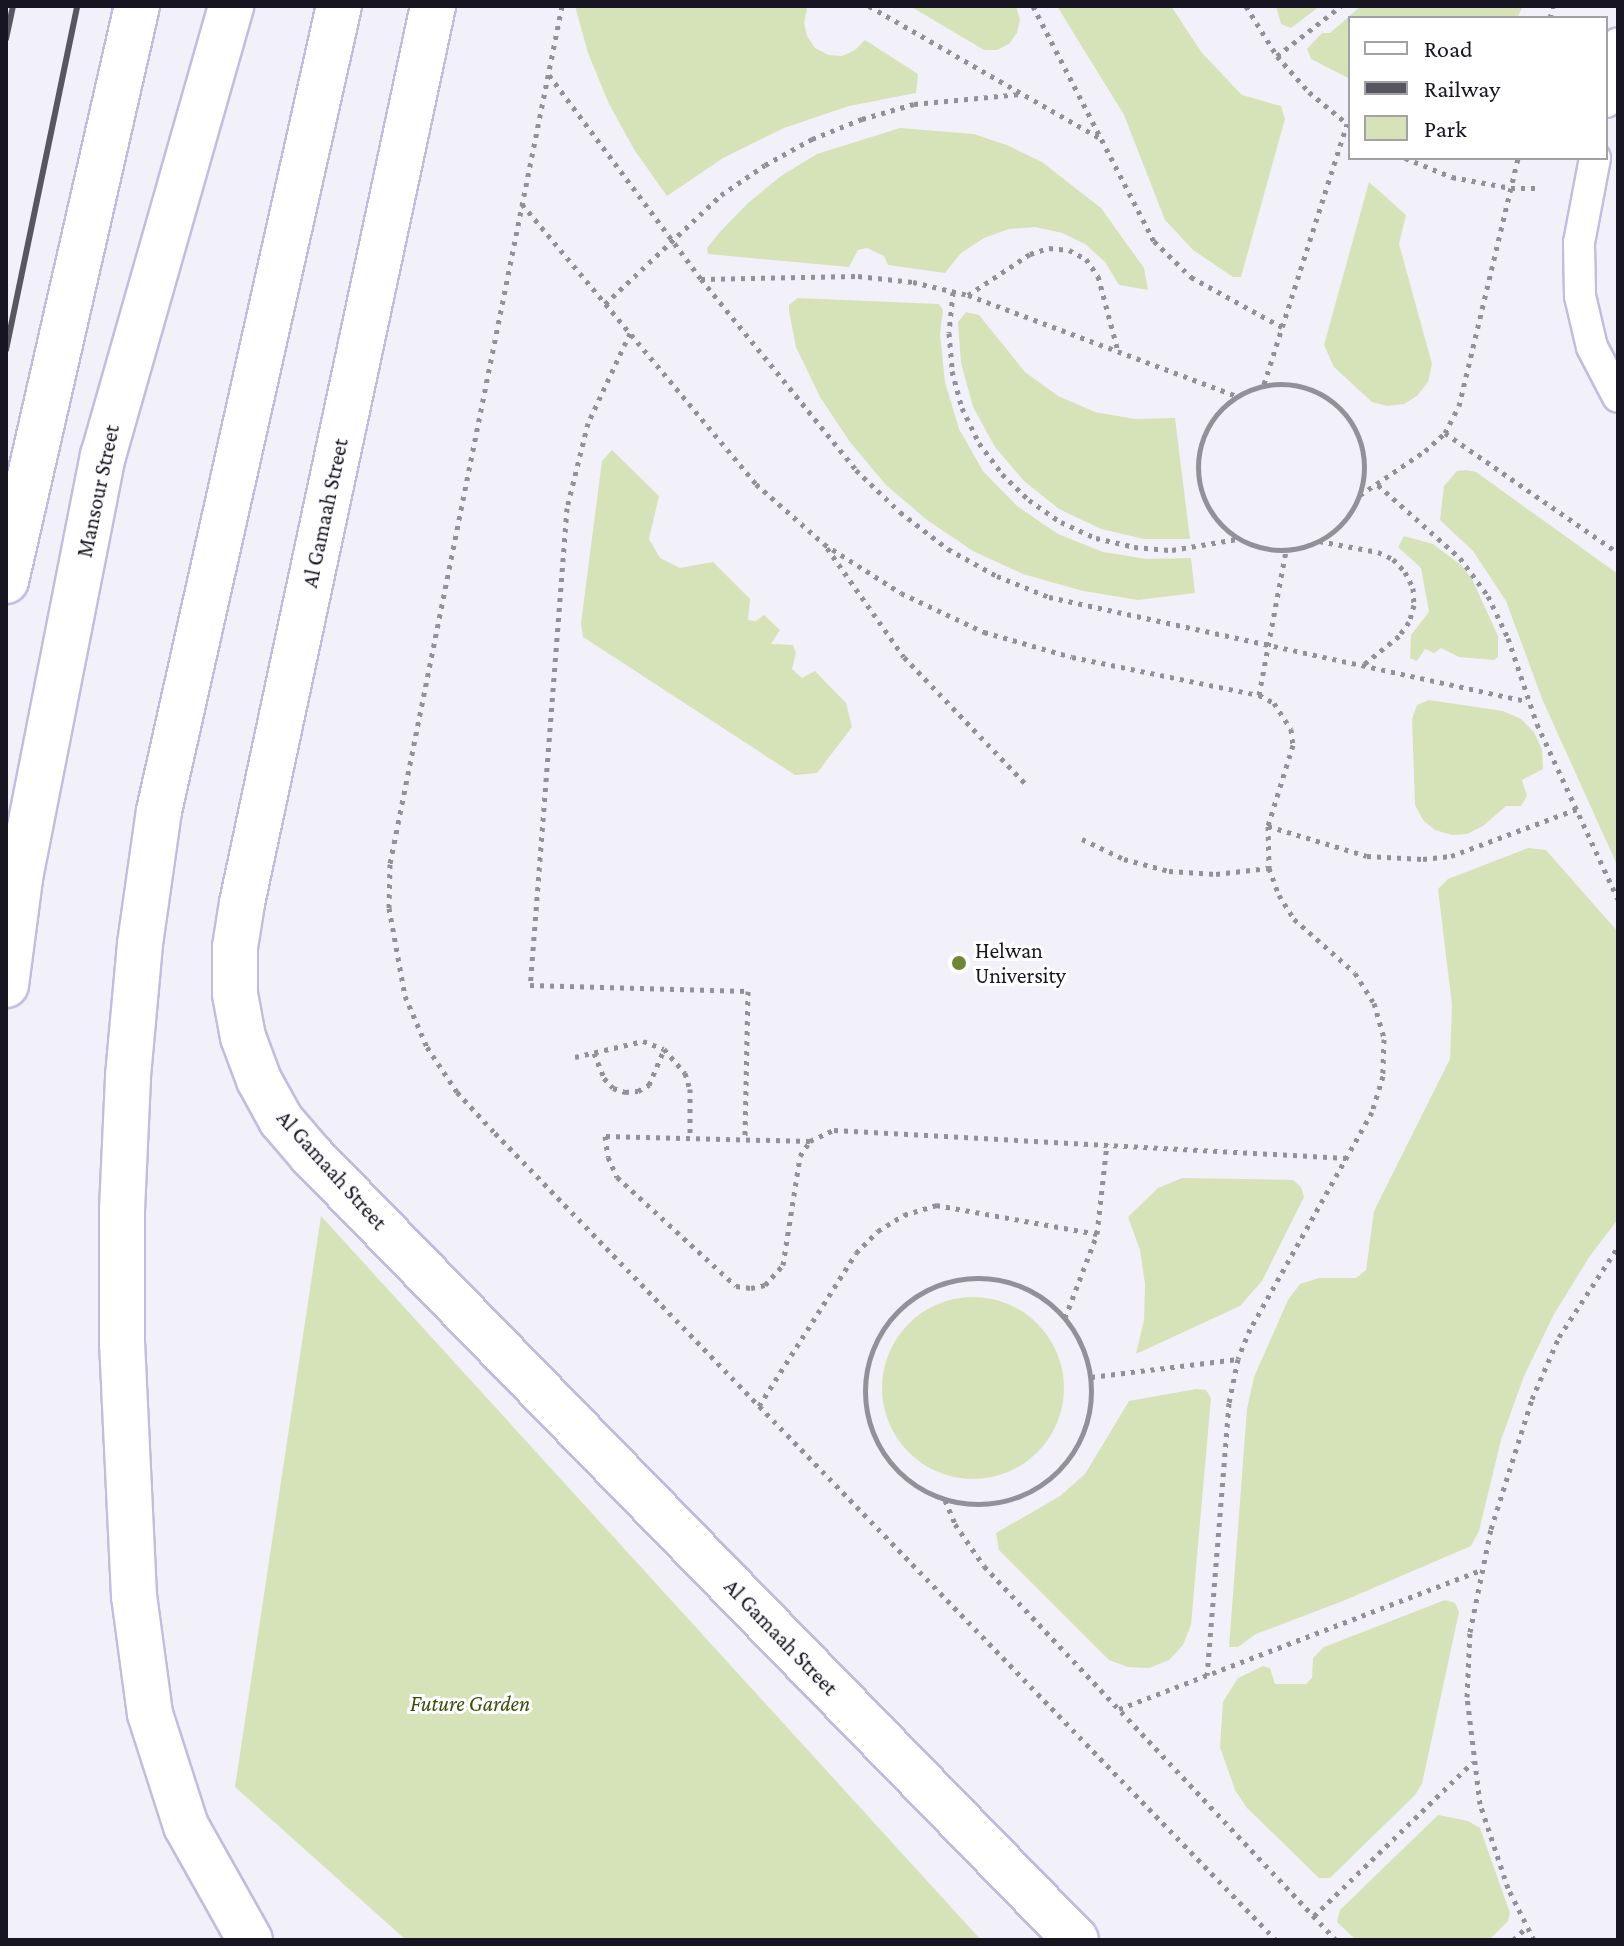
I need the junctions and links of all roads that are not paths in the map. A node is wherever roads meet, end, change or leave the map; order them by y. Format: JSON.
{"nodes":[{"id":1,"x":137,"y":6,"type":"edge"},
{"id":2,"x":231,"y":6,"type":"edge"},
{"id":3,"x":339,"y":6,"type":"edge"},
{"id":4,"x":433,"y":6,"type":"edge"},
{"id":5,"x":1618,"y":43,"type":"edge"},
{"id":6,"x":1608,"y":92,"type":"edge"},
{"id":7,"x":1594,"y":160,"type":"edge"},
{"id":8,"x":1618,"y":397,"type":"edge"},
{"id":9,"x":6,"y":581,"type":"edge"},
{"id":10,"x":6,"y":985,"type":"edge"},
{"id":11,"x":250,"y":1940,"type":"edge"},
{"id":12,"x":1076,"y":1940,"type":"edge"}],
"edges":[{"from":1,"to":9,"type":"main road"},
{"from":2,"to":10,"type":"main road","name":"Mansour Street"},
{"from":3,"to":11,"type":"main road"},
{"from":4,"to":12,"type":"main road","name":"Al Gamaah Street"},
{"from":5,"to":6,"type":"lane"},
{"from":7,"to":8,"type":"lane"}]}
